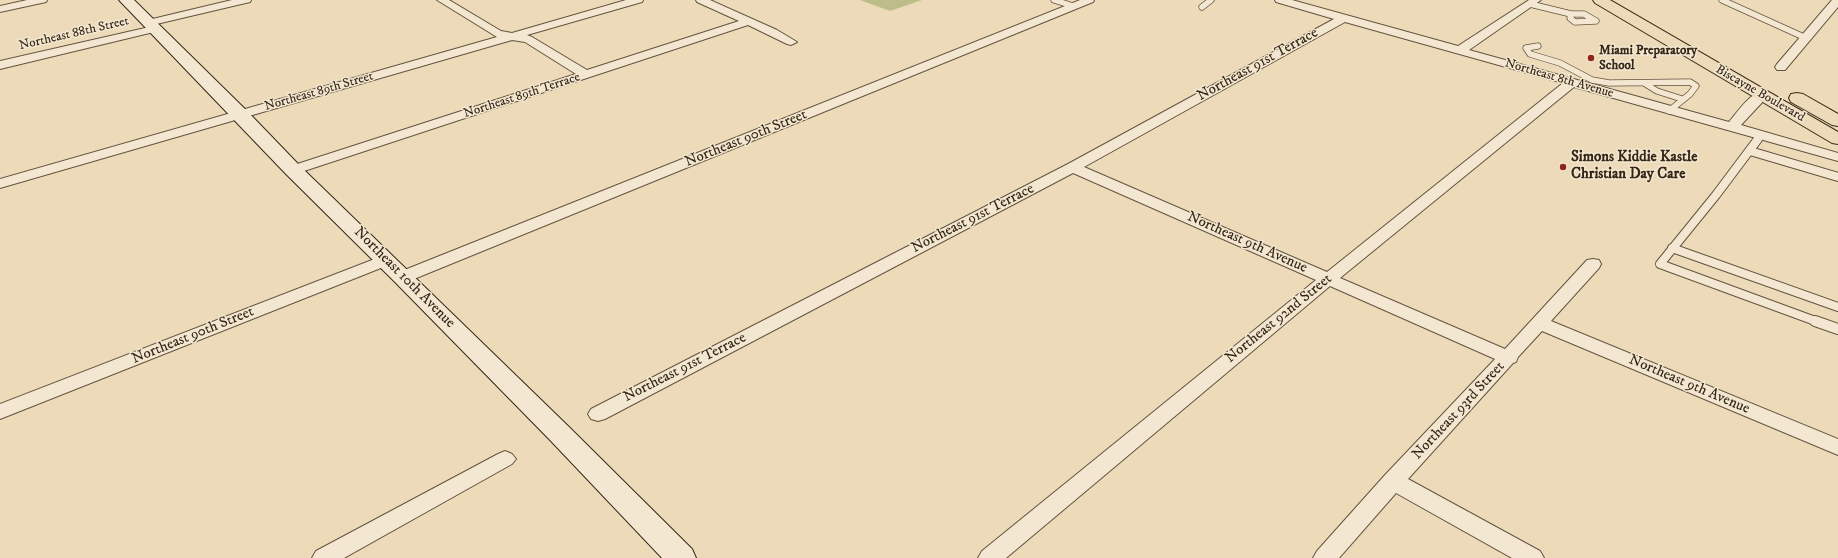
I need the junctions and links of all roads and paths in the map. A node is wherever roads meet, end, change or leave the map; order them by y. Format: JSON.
{"nodes":[{"id":1,"x":42,"y":0,"type":"edge"},
{"id":2,"x":126,"y":0,"type":"edge"},
{"id":3,"x":246,"y":0,"type":"edge"},
{"id":4,"x":442,"y":0,"type":"edge"},
{"id":5,"x":638,"y":0,"type":"edge"},
{"id":6,"x":701,"y":0,"type":"edge"},
{"id":7,"x":1054,"y":0,"type":"edge"},
{"id":8,"x":1089,"y":0,"type":"edge"},
{"id":9,"x":1211,"y":0,"type":"edge"},
{"id":10,"x":1280,"y":0,"type":"edge"},
{"id":11,"x":1600,"y":0,"type":"edge"},
{"id":12,"x":1621,"y":0,"type":"edge"},
{"id":13,"x":1722,"y":0,"type":"edge"},
{"id":14,"x":1838,"y":0,"type":"edge"},
{"id":15,"x":1533,"y":2,"type":"edge"},
{"id":16,"x":1073,"y":6,"type":"junction"},
{"id":17,"x":1202,"y":7,"type":"dead end"},
{"id":18,"x":0,"y":9,"type":"edge"},
{"id":19,"x":1571,"y":14,"type":"dead end"},
{"id":20,"x":1344,"y":18,"type":"junction"},
{"id":21,"x":750,"y":21,"type":"junction"},
{"id":22,"x":151,"y":26,"type":"junction"},
{"id":23,"x":515,"y":36,"type":"junction"},
{"id":24,"x":1806,"y":38,"type":"junction"},
{"id":25,"x":791,"y":42,"type":"dead end"},
{"id":26,"x":1538,"y":46,"type":"dead end"},
{"id":27,"x":1459,"y":50,"type":"junction"},
{"id":28,"x":0,"y":65,"type":"edge"},
{"id":29,"x":1781,"y":68,"type":"dead end"},
{"id":30,"x":587,"y":75,"type":"junction"},
{"id":31,"x":1571,"y":83,"type":"junction"},
{"id":32,"x":1643,"y":83,"type":"junction"},
{"id":33,"x":1763,"y":96,"type":"junction"},
{"id":34,"x":1682,"y":100,"type":"junction"},
{"id":35,"x":1669,"y":111,"type":"junction"},
{"id":36,"x":241,"y":115,"type":"junction"},
{"id":37,"x":1838,"y":121,"type":"edge"},
{"id":38,"x":1731,"y":128,"type":"junction"},
{"id":39,"x":1760,"y":136,"type":"junction"},
{"id":40,"x":1838,"y":139,"type":"edge"},
{"id":41,"x":1750,"y":150,"type":"junction"},
{"id":42,"x":1838,"y":157,"type":"edge"},
{"id":43,"x":1073,"y":167,"type":"junction"},
{"id":44,"x":293,"y":170,"type":"junction"},
{"id":45,"x":1838,"y":177,"type":"edge"},
{"id":46,"x":0,"y":184,"type":"edge"},
{"id":47,"x":1672,"y":248,"type":"junction"},
{"id":48,"x":385,"y":260,"type":"junction"},
{"id":49,"x":1593,"y":264,"type":"dead end"},
{"id":50,"x":403,"y":277,"type":"junction"},
{"id":51,"x":1328,"y":279,"type":"junction"},
{"id":52,"x":1838,"y":307,"type":"edge"},
{"id":53,"x":1540,"y":322,"type":"junction"},
{"id":54,"x":1838,"y":329,"type":"edge"},
{"id":55,"x":1508,"y":358,"type":"junction"},
{"id":56,"x":0,"y":412,"type":"edge"},
{"id":57,"x":598,"y":414,"type":"dead end"},
{"id":58,"x":1838,"y":447,"type":"edge"},
{"id":59,"x":505,"y":459,"type":"dead end"},
{"id":60,"x":1393,"y":481,"type":"junction"},
{"id":61,"x":324,"y":558,"type":"edge"},
{"id":62,"x":681,"y":558,"type":"edge"},
{"id":63,"x":990,"y":558,"type":"edge"},
{"id":64,"x":1325,"y":558,"type":"edge"},
{"id":65,"x":1532,"y":558,"type":"edge"}],
"edges":[{"from":1,"to":18,"type":"street"},
{"from":2,"to":22,"type":"street","name":"Northeast 10th Avenue"},
{"from":3,"to":22,"type":"street","name":"Northeast 88th Street"},
{"from":4,"to":23,"type":"street"},
{"from":5,"to":23,"type":"street","name":"Northeast 89th Street"},
{"from":6,"to":21,"type":"street"},
{"from":7,"to":16,"type":"lane"},
{"from":8,"to":16,"type":"street","name":"Northeast 90th Street"},
{"from":9,"to":17,"type":"lane"},
{"from":10,"to":20,"type":"street","name":"Northeast 8th Avenue"},
{"from":11,"to":33,"type":"main road","name":"Biscayne Boulevard"},
{"from":12,"to":37,"type":"main road","name":"Biscayne Boulevard"},
{"from":13,"to":24,"type":"lane"},
{"from":14,"to":24,"type":"street"},
{"from":15,"to":19,"type":"lane"},
{"from":15,"to":27,"type":"street"},
{"from":16,"to":50,"type":"street","name":"Northeast 90th Street"},
{"from":20,"to":27,"type":"street","name":"Northeast 8th Avenue"},
{"from":20,"to":43,"type":"street","name":"Northeast 91st Terrace"},
{"from":21,"to":25,"type":"street"},
{"from":21,"to":30,"type":"street","name":"Northeast 89th Terrace"},
{"from":22,"to":28,"type":"street","name":"Northeast 88th Street"},
{"from":22,"to":36,"type":"street","name":"Northeast 10th Avenue"},
{"from":23,"to":30,"type":"street"},
{"from":23,"to":36,"type":"street","name":"Northeast 89th Street"},
{"from":24,"to":29,"type":"street"},
{"from":26,"to":32,"type":"lane"},
{"from":27,"to":31,"type":"street","name":"Northeast 8th Avenue"},
{"from":30,"to":44,"type":"street","name":"Northeast 89th Terrace"},
{"from":31,"to":35,"type":"street","name":"Northeast 8th Avenue"},
{"from":31,"to":51,"type":"street","name":"Northeast 92nd Street"},
{"from":32,"to":34,"type":"lane"},
{"from":32,"to":34,"type":"lane"},
{"from":33,"to":38,"type":"street"},
{"from":33,"to":40,"type":"main road","name":"Biscayne Boulevard"},
{"from":34,"to":35,"type":"lane"},
{"from":35,"to":38,"type":"street","name":"Northeast 8th Avenue"},
{"from":36,"to":44,"type":"street","name":"Northeast 10th Avenue"},
{"from":36,"to":46,"type":"street","name":"Northeast 89th Street"},
{"from":38,"to":39,"type":"street","name":"Northeast 8th Avenue"},
{"from":39,"to":41,"type":"lane"},
{"from":39,"to":42,"type":"street","name":"Northeast 8th Avenue"},
{"from":41,"to":45,"type":"lane"},
{"from":41,"to":47,"type":"lane"},
{"from":43,"to":51,"type":"street","name":"Northeast 9th Avenue"},
{"from":43,"to":57,"type":"street","name":"Northeast 91st Terrace"},
{"from":44,"to":48,"type":"street","name":"Northeast 10th Avenue"},
{"from":47,"to":52,"type":"lane"},
{"from":47,"to":54,"type":"lane"},
{"from":48,"to":50,"type":"street","name":"Northeast 10th Avenue"},
{"from":48,"to":56,"type":"street","name":"Northeast 90th Street"},
{"from":49,"to":53,"type":"street","name":"Northeast 93rd Street"},
{"from":50,"to":62,"type":"street","name":"Northeast 10th Avenue"},
{"from":51,"to":55,"type":"street","name":"Northeast 9th Avenue"},
{"from":51,"to":63,"type":"street","name":"Northeast 92nd Street"},
{"from":53,"to":55,"type":"street","name":"Northeast 93rd Street"},
{"from":53,"to":58,"type":"street","name":"Northeast 9th Avenue"},
{"from":55,"to":60,"type":"street","name":"Northeast 93rd Street"},
{"from":59,"to":61,"type":"street"},
{"from":60,"to":64,"type":"street","name":"Northeast 93rd Street"},
{"from":60,"to":65,"type":"street"}]}
